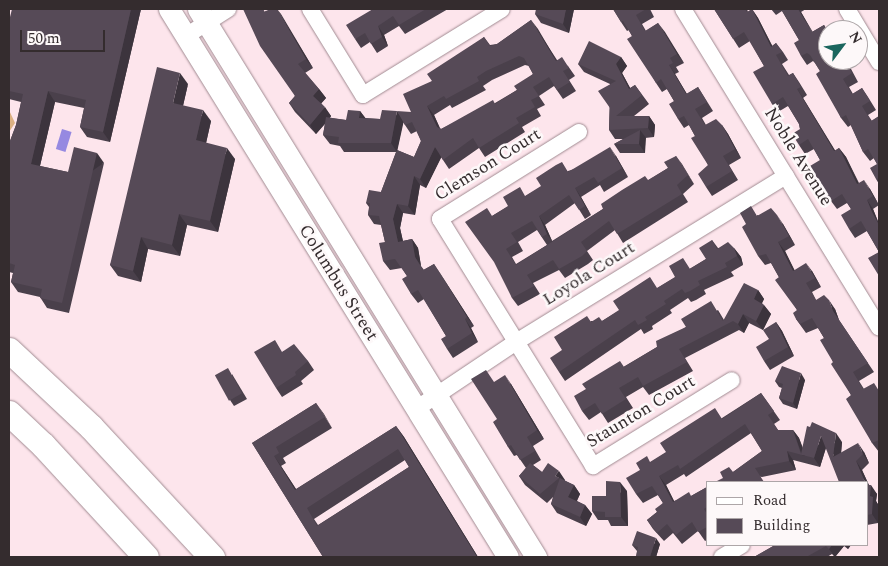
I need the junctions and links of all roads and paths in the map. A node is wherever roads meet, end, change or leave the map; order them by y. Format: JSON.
{"nodes":[{"id":1,"x":169,"y":9,"type":"edge"},
{"id":2,"x":228,"y":9,"type":"edge"},
{"id":3,"x":310,"y":9,"type":"edge"},
{"id":4,"x":502,"y":9,"type":"edge"},
{"id":5,"x":683,"y":9,"type":"edge"},
{"id":6,"x":847,"y":9,"type":"edge"},
{"id":7,"x":202,"y":16,"type":"edge"},
{"id":8,"x":186,"y":36,"type":"junction"},
{"id":9,"x":879,"y":62,"type":"edge"},
{"id":10,"x":579,"y":132,"type":"dead end"},
{"id":11,"x":786,"y":176,"type":"junction"},
{"id":12,"x":879,"y":327,"type":"edge"},
{"id":13,"x":516,"y":342,"type":"junction"},
{"id":14,"x":9,"y":350,"type":"edge"},
{"id":15,"x":732,"y":380,"type":"dead end"},
{"id":16,"x":436,"y":395,"type":"junction"},
{"id":17,"x":416,"y":409,"type":"junction"},
{"id":18,"x":9,"y":413,"type":"edge"},
{"id":19,"x":740,"y":546,"type":"edge"},
{"id":20,"x":146,"y":557,"type":"edge"},
{"id":21,"x":212,"y":557,"type":"edge"},
{"id":22,"x":508,"y":557,"type":"edge"},
{"id":23,"x":536,"y":557,"type":"edge"},
{"id":24,"x":722,"y":557,"type":"edge"}],
"edges":[{"from":1,"to":8,"type":"main road","name":"Columbus Street"},
{"from":2,"to":7,"type":"street"},
{"from":3,"to":4,"type":"street"},
{"from":5,"to":11,"type":"street","name":"Noble Avenue"},
{"from":6,"to":9,"type":"street"},
{"from":7,"to":8,"type":"street"},
{"from":7,"to":16,"type":"main road","name":"Columbus Street"},
{"from":8,"to":17,"type":"main road","name":"Columbus Street"},
{"from":10,"to":13,"type":"street","name":"Clemson Court"},
{"from":11,"to":12,"type":"street","name":"Noble Avenue"},
{"from":11,"to":13,"type":"street","name":"Loyola Court"},
{"from":13,"to":15,"type":"street","name":"Staunton Court"},
{"from":13,"to":16,"type":"street","name":"Loyola Court"},
{"from":14,"to":21,"type":"highway"},
{"from":16,"to":17,"type":"street","name":"Loyola Court"},
{"from":16,"to":23,"type":"main road","name":"Columbus Street"},
{"from":17,"to":22,"type":"main road","name":"Columbus Street"},
{"from":18,"to":20,"type":"highway"},
{"from":19,"to":24,"type":"street"}]}
